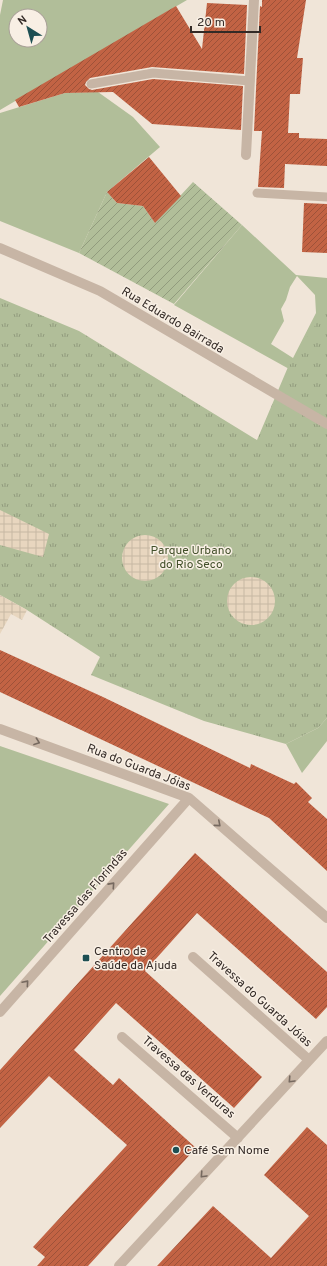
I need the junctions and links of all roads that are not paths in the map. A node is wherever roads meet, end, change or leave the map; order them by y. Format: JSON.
{"nodes":[{"id":1,"x":254,"y":0,"type":"edge"},
{"id":2,"x":250,"y":81,"type":"junction"},
{"id":3,"x":91,"y":84,"type":"dead end"},
{"id":4,"x":246,"y":155,"type":"dead end"},
{"id":5,"x":257,"y":193,"type":"dead end"},
{"id":6,"x":327,"y":197,"type":"edge"},
{"id":7,"x":0,"y":248,"type":"edge"},
{"id":8,"x":327,"y":424,"type":"edge"},
{"id":9,"x":0,"y":729,"type":"edge"},
{"id":10,"x":189,"y":798,"type":"junction"},
{"id":11,"x":327,"y":918,"type":"edge"},
{"id":12,"x":193,"y":957,"type":"dead end"},
{"id":13,"x":0,"y":1012,"type":"edge"},
{"id":14,"x":122,"y":1037,"type":"dead end"},
{"id":15,"x":327,"y":1041,"type":"edge"},
{"id":16,"x":309,"y":1060,"type":"junction"},
{"id":17,"x":238,"y":1138,"type":"junction"},
{"id":18,"x":119,"y":1266,"type":"edge"}],
"edges":[{"from":1,"to":2,"type":"street"},
{"from":2,"to":3,"type":"lane"},
{"from":2,"to":4,"type":"street"},
{"from":5,"to":6,"type":"lane"},
{"from":7,"to":8,"type":"street","name":"Rua Eduardo Bairrada"},
{"from":9,"to":10,"type":"street","name":"Rua do Guarda Jóias","one_way":true},
{"from":10,"to":11,"type":"street","name":"Rua do Guarda Jóias","one_way":true},
{"from":13,"to":10,"type":"street","name":"Travessa das Florindas","one_way":true},
{"from":12,"to":16,"type":"street","name":"Travessa do Guarda Jóias"},
{"from":14,"to":17,"type":"street","name":"Travessa das Verduras"},
{"from":15,"to":16,"type":"street","name":"Travessa do Guarda Jóias"},
{"from":16,"to":17,"type":"street","name":"Travessa do Guarda Jóias","one_way":true},
{"from":17,"to":18,"type":"street","name":"Travessa do Guarda Jóias","one_way":true}]}
